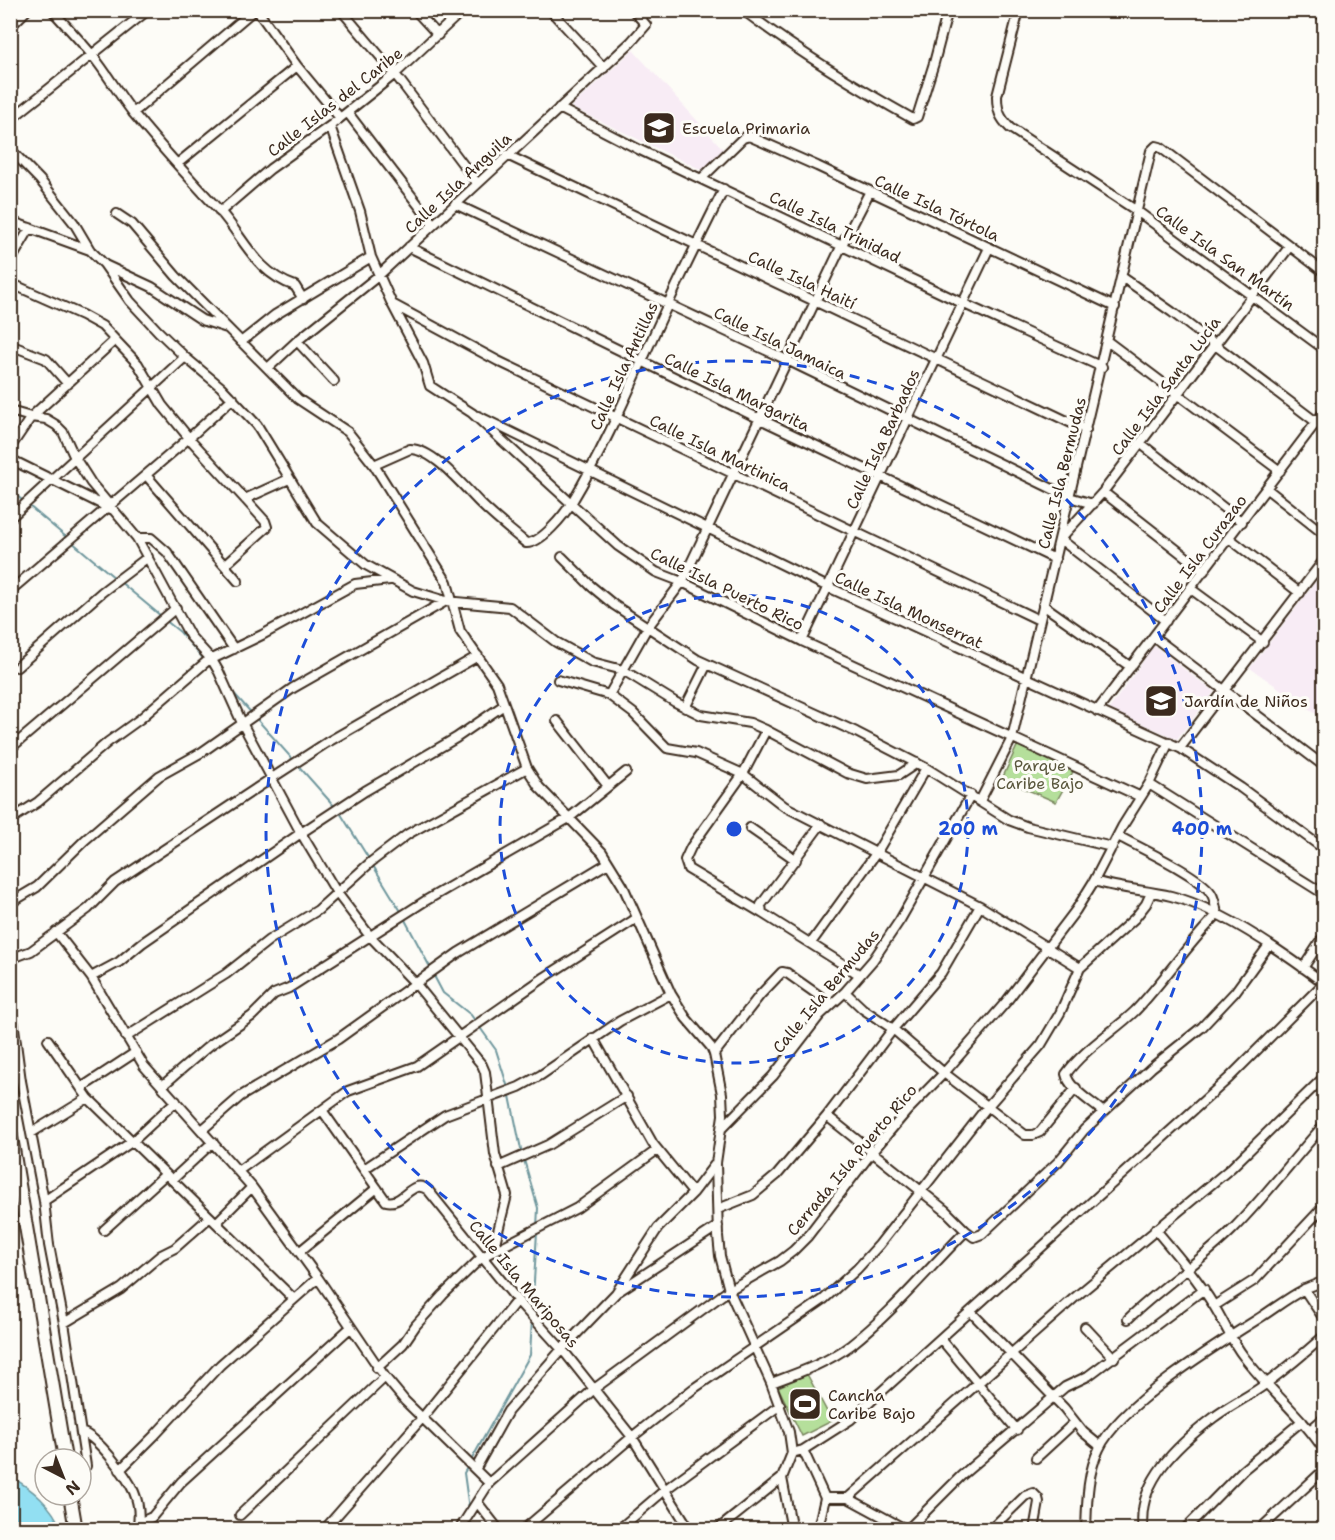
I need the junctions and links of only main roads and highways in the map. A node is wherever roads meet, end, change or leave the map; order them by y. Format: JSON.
{"nodes":[{"id":1,"x":10,"y":1131,"type":"edge"},
{"id":2,"x":62,"y":1447,"type":"edge"},
{"id":3,"x":72,"y":1507,"type":"edge"},
{"id":4,"x":76,"y":1530,"type":"edge"}],
"edges":[{"from":1,"to":2,"type":"highway"},
{"from":3,"to":4,"type":"highway"}]}
